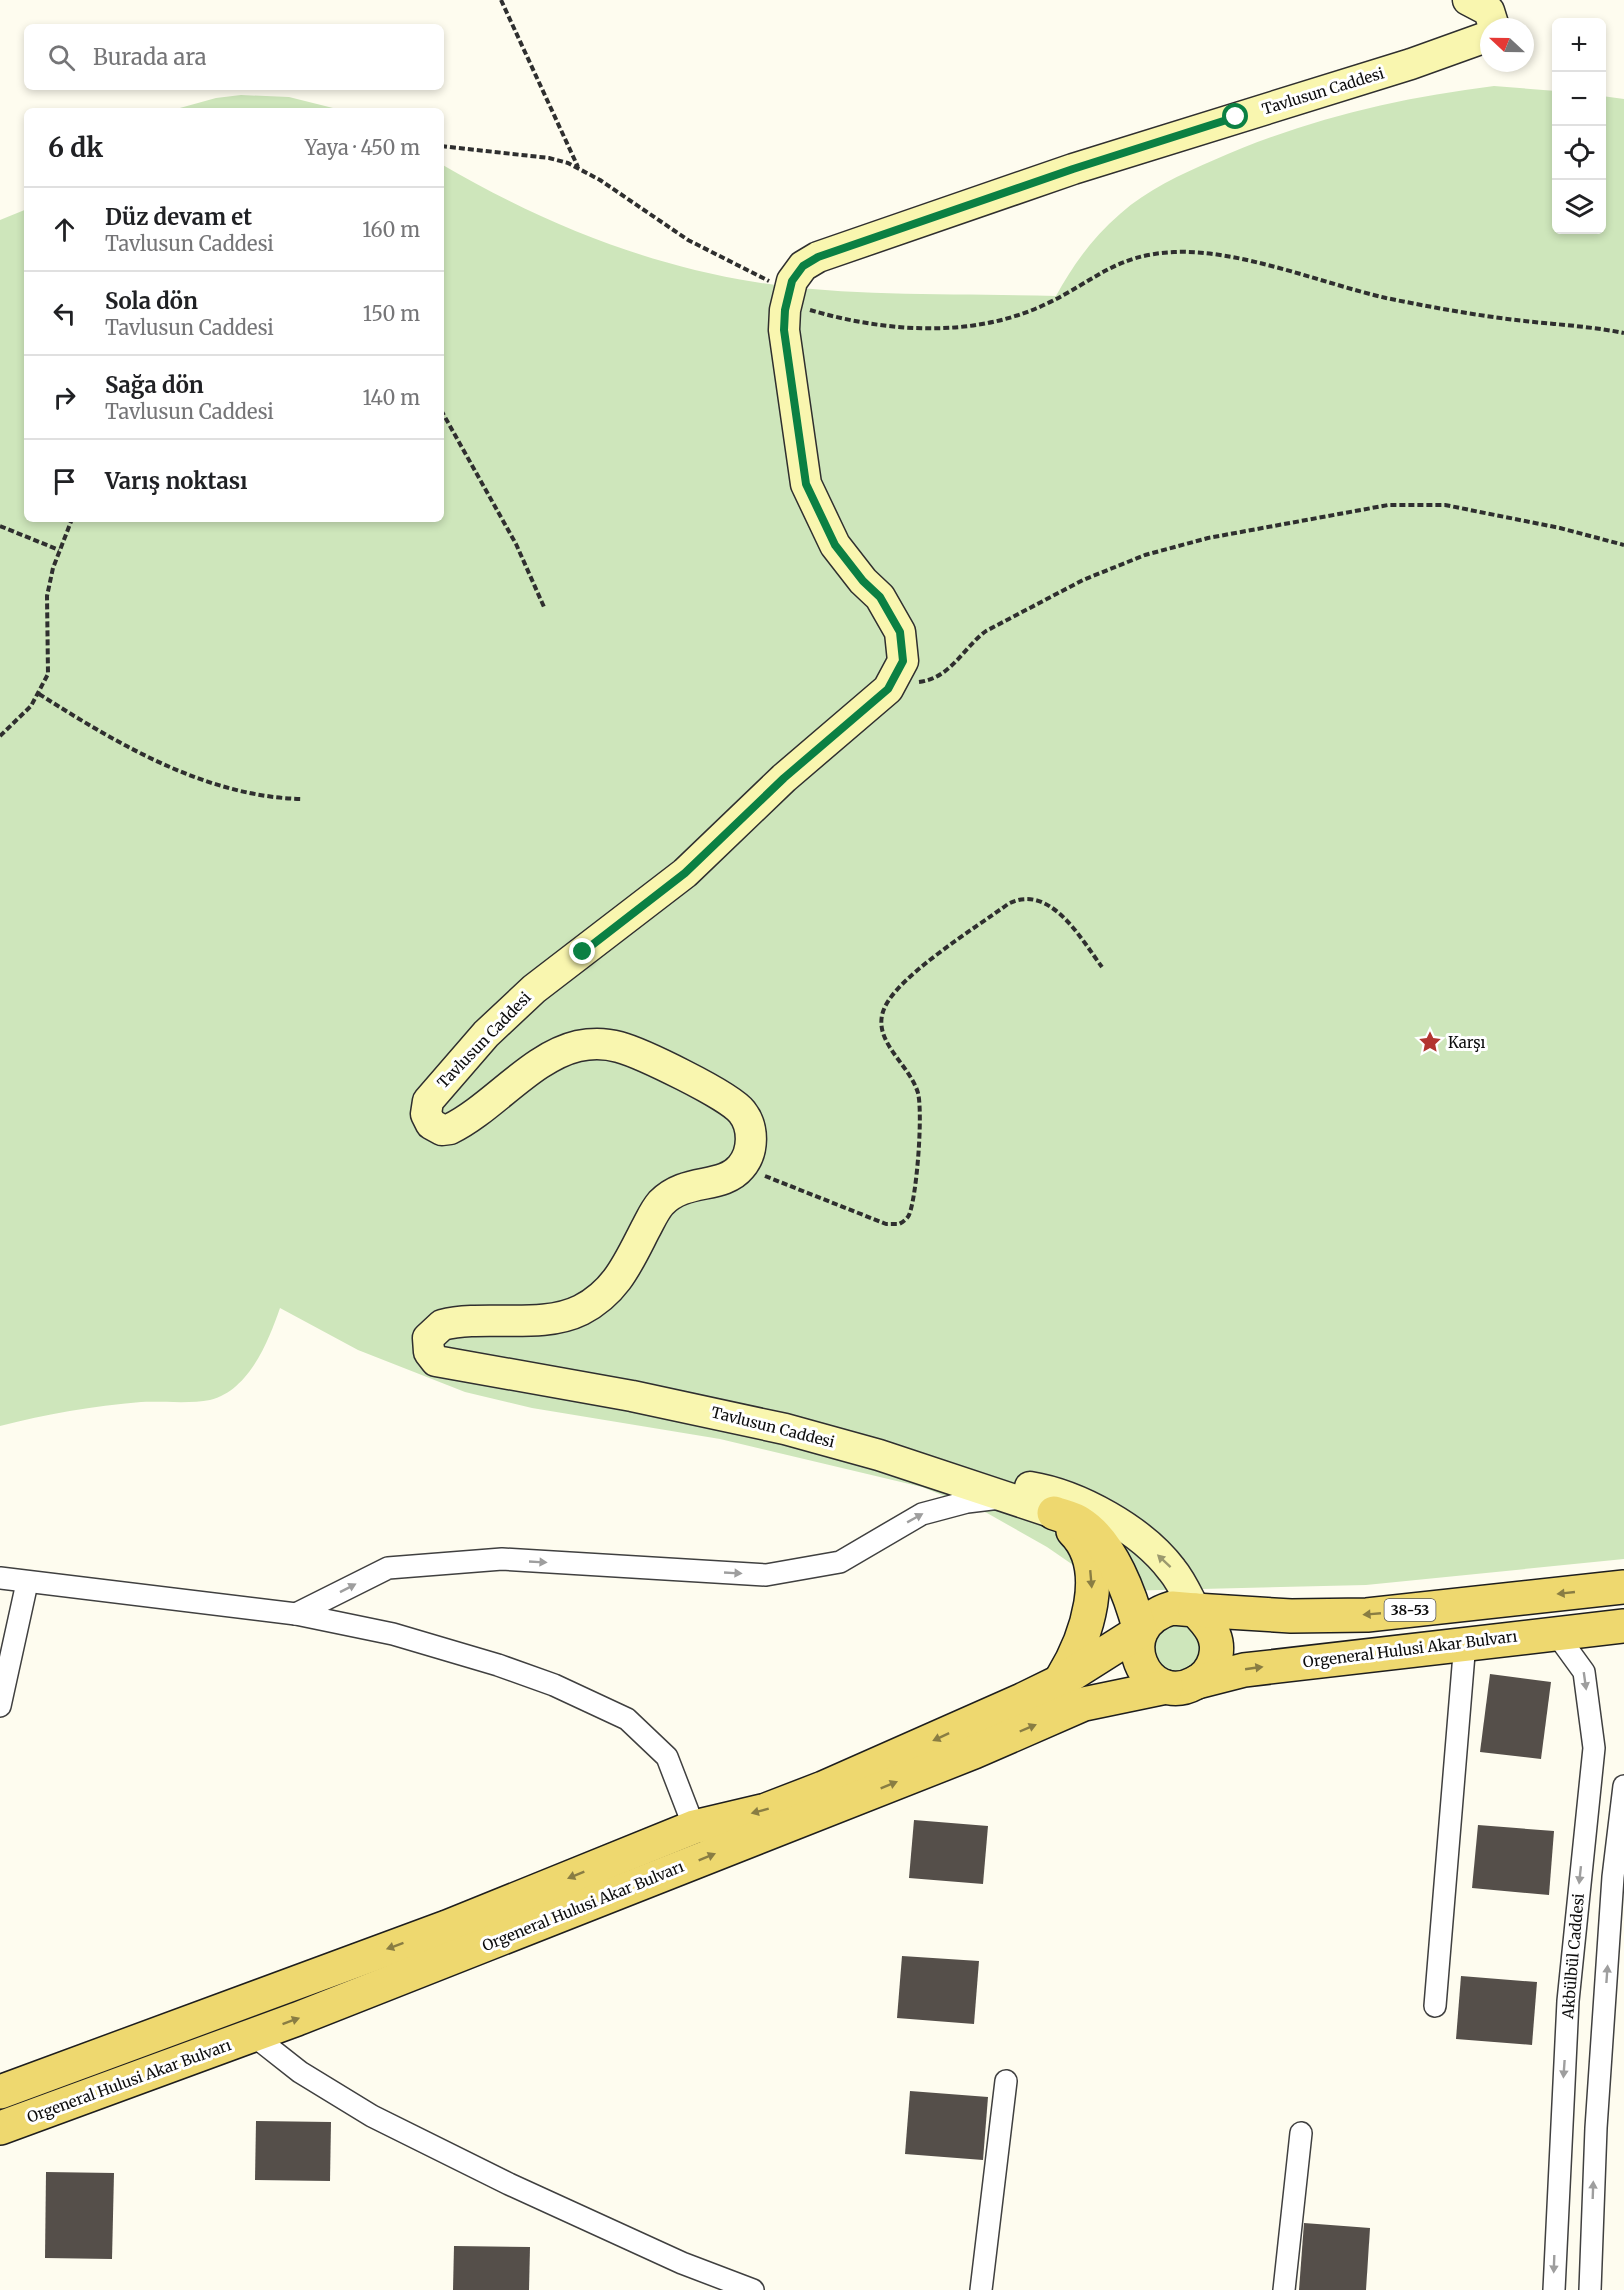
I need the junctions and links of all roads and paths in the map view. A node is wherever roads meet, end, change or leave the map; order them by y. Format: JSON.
{"nodes":[{"id":1,"x":501,"y":0,"type":"edge"},
{"id":2,"x":1468,"y":0,"type":"edge"},
{"id":3,"x":1491,"y":18,"type":"edge"},
{"id":4,"x":1480,"y":39,"type":"edge"},
{"id":5,"x":444,"y":146,"type":"edge"},
{"id":6,"x":578,"y":168,"type":"junction"},
{"id":7,"x":788,"y":296,"type":"junction"},
{"id":8,"x":1624,"y":333,"type":"edge"},
{"id":9,"x":444,"y":415,"type":"edge"},
{"id":10,"x":71,"y":522,"type":"edge"},
{"id":11,"x":0,"y":526,"type":"edge"},
{"id":12,"x":1624,"y":545,"type":"edge"},
{"id":13,"x":59,"y":550,"type":"junction"},
{"id":14,"x":544,"y":607,"type":"dead end"},
{"id":15,"x":895,"y":680,"type":"junction"},
{"id":16,"x":39,"y":694,"type":"junction"},
{"id":17,"x":0,"y":736,"type":"edge"},
{"id":18,"x":302,"y":799,"type":"dead end"},
{"id":19,"x":1102,"y":967,"type":"dead end"},
{"id":20,"x":742,"y":1167,"type":"junction"},
{"id":21,"x":959,"y":1480,"type":"junction"},
{"id":22,"x":1009,"y":1496,"type":"junction"},
{"id":23,"x":1054,"y":1513,"type":"junction"},
{"id":24,"x":0,"y":1578,"type":"edge"},
{"id":25,"x":27,"y":1583,"type":"junction"},
{"id":26,"x":1624,"y":1587,"type":"edge"},
{"id":27,"x":1196,"y":1610,"type":"junction"},
{"id":28,"x":296,"y":1614,"type":"junction"},
{"id":29,"x":1624,"y":1626,"type":"edge"},
{"id":30,"x":1140,"y":1631,"type":"junction"},
{"id":31,"x":1555,"y":1632,"type":"junction"},
{"id":32,"x":1465,"y":1642,"type":"junction"},
{"id":33,"x":1060,"y":1681,"type":"junction"},
{"id":34,"x":1182,"y":1684,"type":"junction"},
{"id":35,"x":0,"y":1706,"type":"edge"},
{"id":36,"x":1624,"y":1786,"type":"edge"},
{"id":37,"x":694,"y":1827,"type":"junction"},
{"id":38,"x":1435,"y":2006,"type":"dead end"},
{"id":39,"x":1614,"y":2007,"type":"edge"},
{"id":40,"x":253,"y":2035,"type":"junction"},
{"id":41,"x":1006,"y":2081,"type":"dead end"},
{"id":42,"x":0,"y":2092,"type":"edge"},
{"id":43,"x":0,"y":2128,"type":"edge"},
{"id":44,"x":1302,"y":2133,"type":"dead end"},
{"id":45,"x":753,"y":2290,"type":"edge"},
{"id":46,"x":981,"y":2290,"type":"edge"},
{"id":47,"x":1284,"y":2290,"type":"edge"},
{"id":48,"x":1554,"y":2290,"type":"edge"},
{"id":49,"x":1590,"y":2290,"type":"edge"}],
"edges":[{"from":1,"to":6,"type":"path"},
{"from":2,"to":3,"type":"street"},
{"from":4,"to":7,"type":"street","name":"Tavlusun Caddesi"},
{"from":5,"to":6,"type":"path"},
{"from":6,"to":7,"type":"path"},
{"from":7,"to":8,"type":"path"},
{"from":7,"to":15,"type":"street","name":"Tavlusun Caddesi"},
{"from":9,"to":14,"type":"path"},
{"from":10,"to":13,"type":"path"},
{"from":11,"to":13,"type":"path"},
{"from":12,"to":15,"type":"path"},
{"from":13,"to":16,"type":"path"},
{"from":15,"to":20,"type":"street","name":"Tavlusun Caddesi"},
{"from":16,"to":17,"type":"path"},
{"from":16,"to":18,"type":"path"},
{"from":19,"to":20,"type":"path"},
{"from":20,"to":21,"type":"street","name":"Tavlusun Caddesi"},
{"from":21,"to":22,"type":"street","name":"Tavlusun Caddesi"},
{"from":27,"to":21,"type":"street","name":"Tavlusun Caddesi","one_way":true},
{"from":22,"to":23,"type":"street","name":"Tavlusun Caddesi"},
{"from":28,"to":22,"type":"street","one_way":true},
{"from":23,"to":30,"type":"main road"},
{"from":23,"to":33,"type":"main road","one_way":true},
{"from":24,"to":25,"type":"street"},
{"from":25,"to":28,"type":"street"},
{"from":25,"to":35,"type":"street"},
{"from":26,"to":27,"type":"main road","number":"38-53","one_way":true},
{"from":27,"to":30,"type":"main road"},
{"from":27,"to":34,"type":"main road"},
{"from":28,"to":37,"type":"street"},
{"from":29,"to":31,"type":"main road","name":"Orgeneral Hulusi Akar Bulvarı"},
{"from":30,"to":33,"type":"main road","name":"Orgeneral Hulusi Akar Bulvarı"},
{"from":30,"to":34,"type":"main road"},
{"from":31,"to":32,"type":"main road","name":"Orgeneral Hulusi Akar Bulvarı"},
{"from":31,"to":48,"type":"street","name":"Akbülbül Caddesi","one_way":true},
{"from":34,"to":32,"type":"main road","name":"Orgeneral Hulusi Akar Bulvarı","one_way":true},
{"from":32,"to":38,"type":"street"},
{"from":33,"to":37,"type":"main road","name":"Orgeneral Hulusi Akar Bulvarı","one_way":true},
{"from":40,"to":34,"type":"main road","name":"Orgeneral Hulusi Akar Bulvarı","one_way":true},
{"from":39,"to":36,"type":"street","one_way":true},
{"from":37,"to":42,"type":"main road","name":"Orgeneral Hulusi Akar Bulvarı","one_way":true},
{"from":49,"to":39,"type":"street","one_way":true},
{"from":40,"to":43,"type":"main road","name":"Orgeneral Hulusi Akar Bulvarı"},
{"from":40,"to":45,"type":"street"},
{"from":41,"to":46,"type":"street"},
{"from":44,"to":47,"type":"street"}]}
